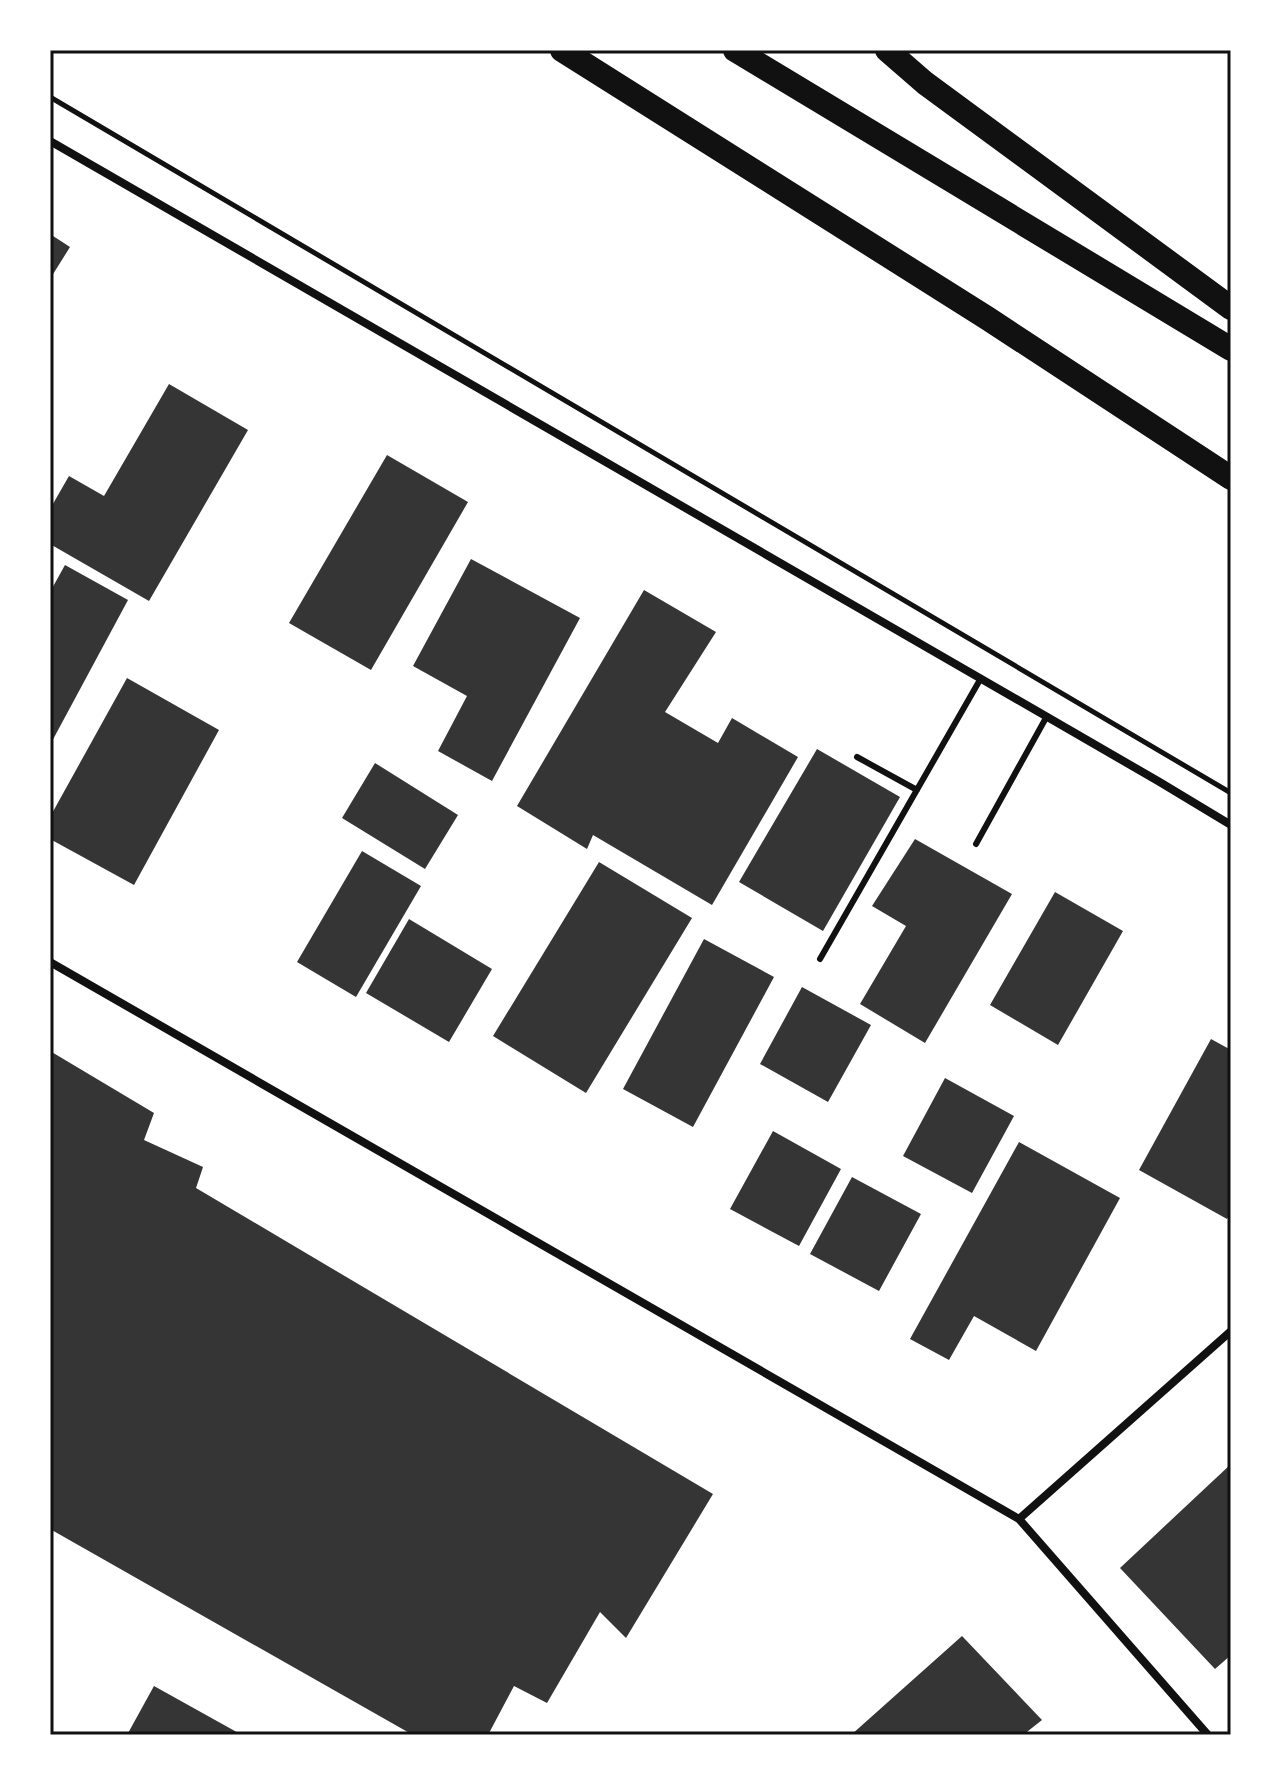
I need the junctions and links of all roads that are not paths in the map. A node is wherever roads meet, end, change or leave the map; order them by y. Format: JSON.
{"nodes":[{"id":1,"x":562,"y":50,"type":"edge"},
{"id":2,"x":735,"y":50,"type":"edge"},
{"id":3,"x":887,"y":50,"type":"edge"},
{"id":4,"x":50,"y":141,"type":"edge"},
{"id":5,"x":1231,"y":308,"type":"edge"},
{"id":6,"x":1231,"y":349,"type":"edge"},
{"id":7,"x":1231,"y":478,"type":"edge"},
{"id":8,"x":981,"y":678,"type":"junction"},
{"id":9,"x":1047,"y":716,"type":"junction"},
{"id":10,"x":857,"y":757,"type":"dead end"},
{"id":11,"x":917,"y":790,"type":"junction"},
{"id":12,"x":1231,"y":825,"type":"edge"},
{"id":13,"x":976,"y":844,"type":"dead end"},
{"id":14,"x":820,"y":959,"type":"dead end"},
{"id":15,"x":50,"y":962,"type":"edge"},
{"id":16,"x":1231,"y":1331,"type":"edge"},
{"id":17,"x":1019,"y":1519,"type":"junction"},
{"id":18,"x":1208,"y":1735,"type":"edge"}],
"edges":[{"from":1,"to":7,"type":"highway"},
{"from":2,"to":6,"type":"highway"},
{"from":3,"to":5,"type":"highway"},
{"from":4,"to":8,"type":"street"},
{"from":8,"to":9,"type":"street"},
{"from":8,"to":11,"type":"lane"},
{"from":9,"to":12,"type":"street"},
{"from":9,"to":13,"type":"lane"},
{"from":10,"to":11,"type":"lane"},
{"from":11,"to":14,"type":"lane"},
{"from":15,"to":17,"type":"street"},
{"from":16,"to":17,"type":"street"},
{"from":17,"to":18,"type":"street"}]}
